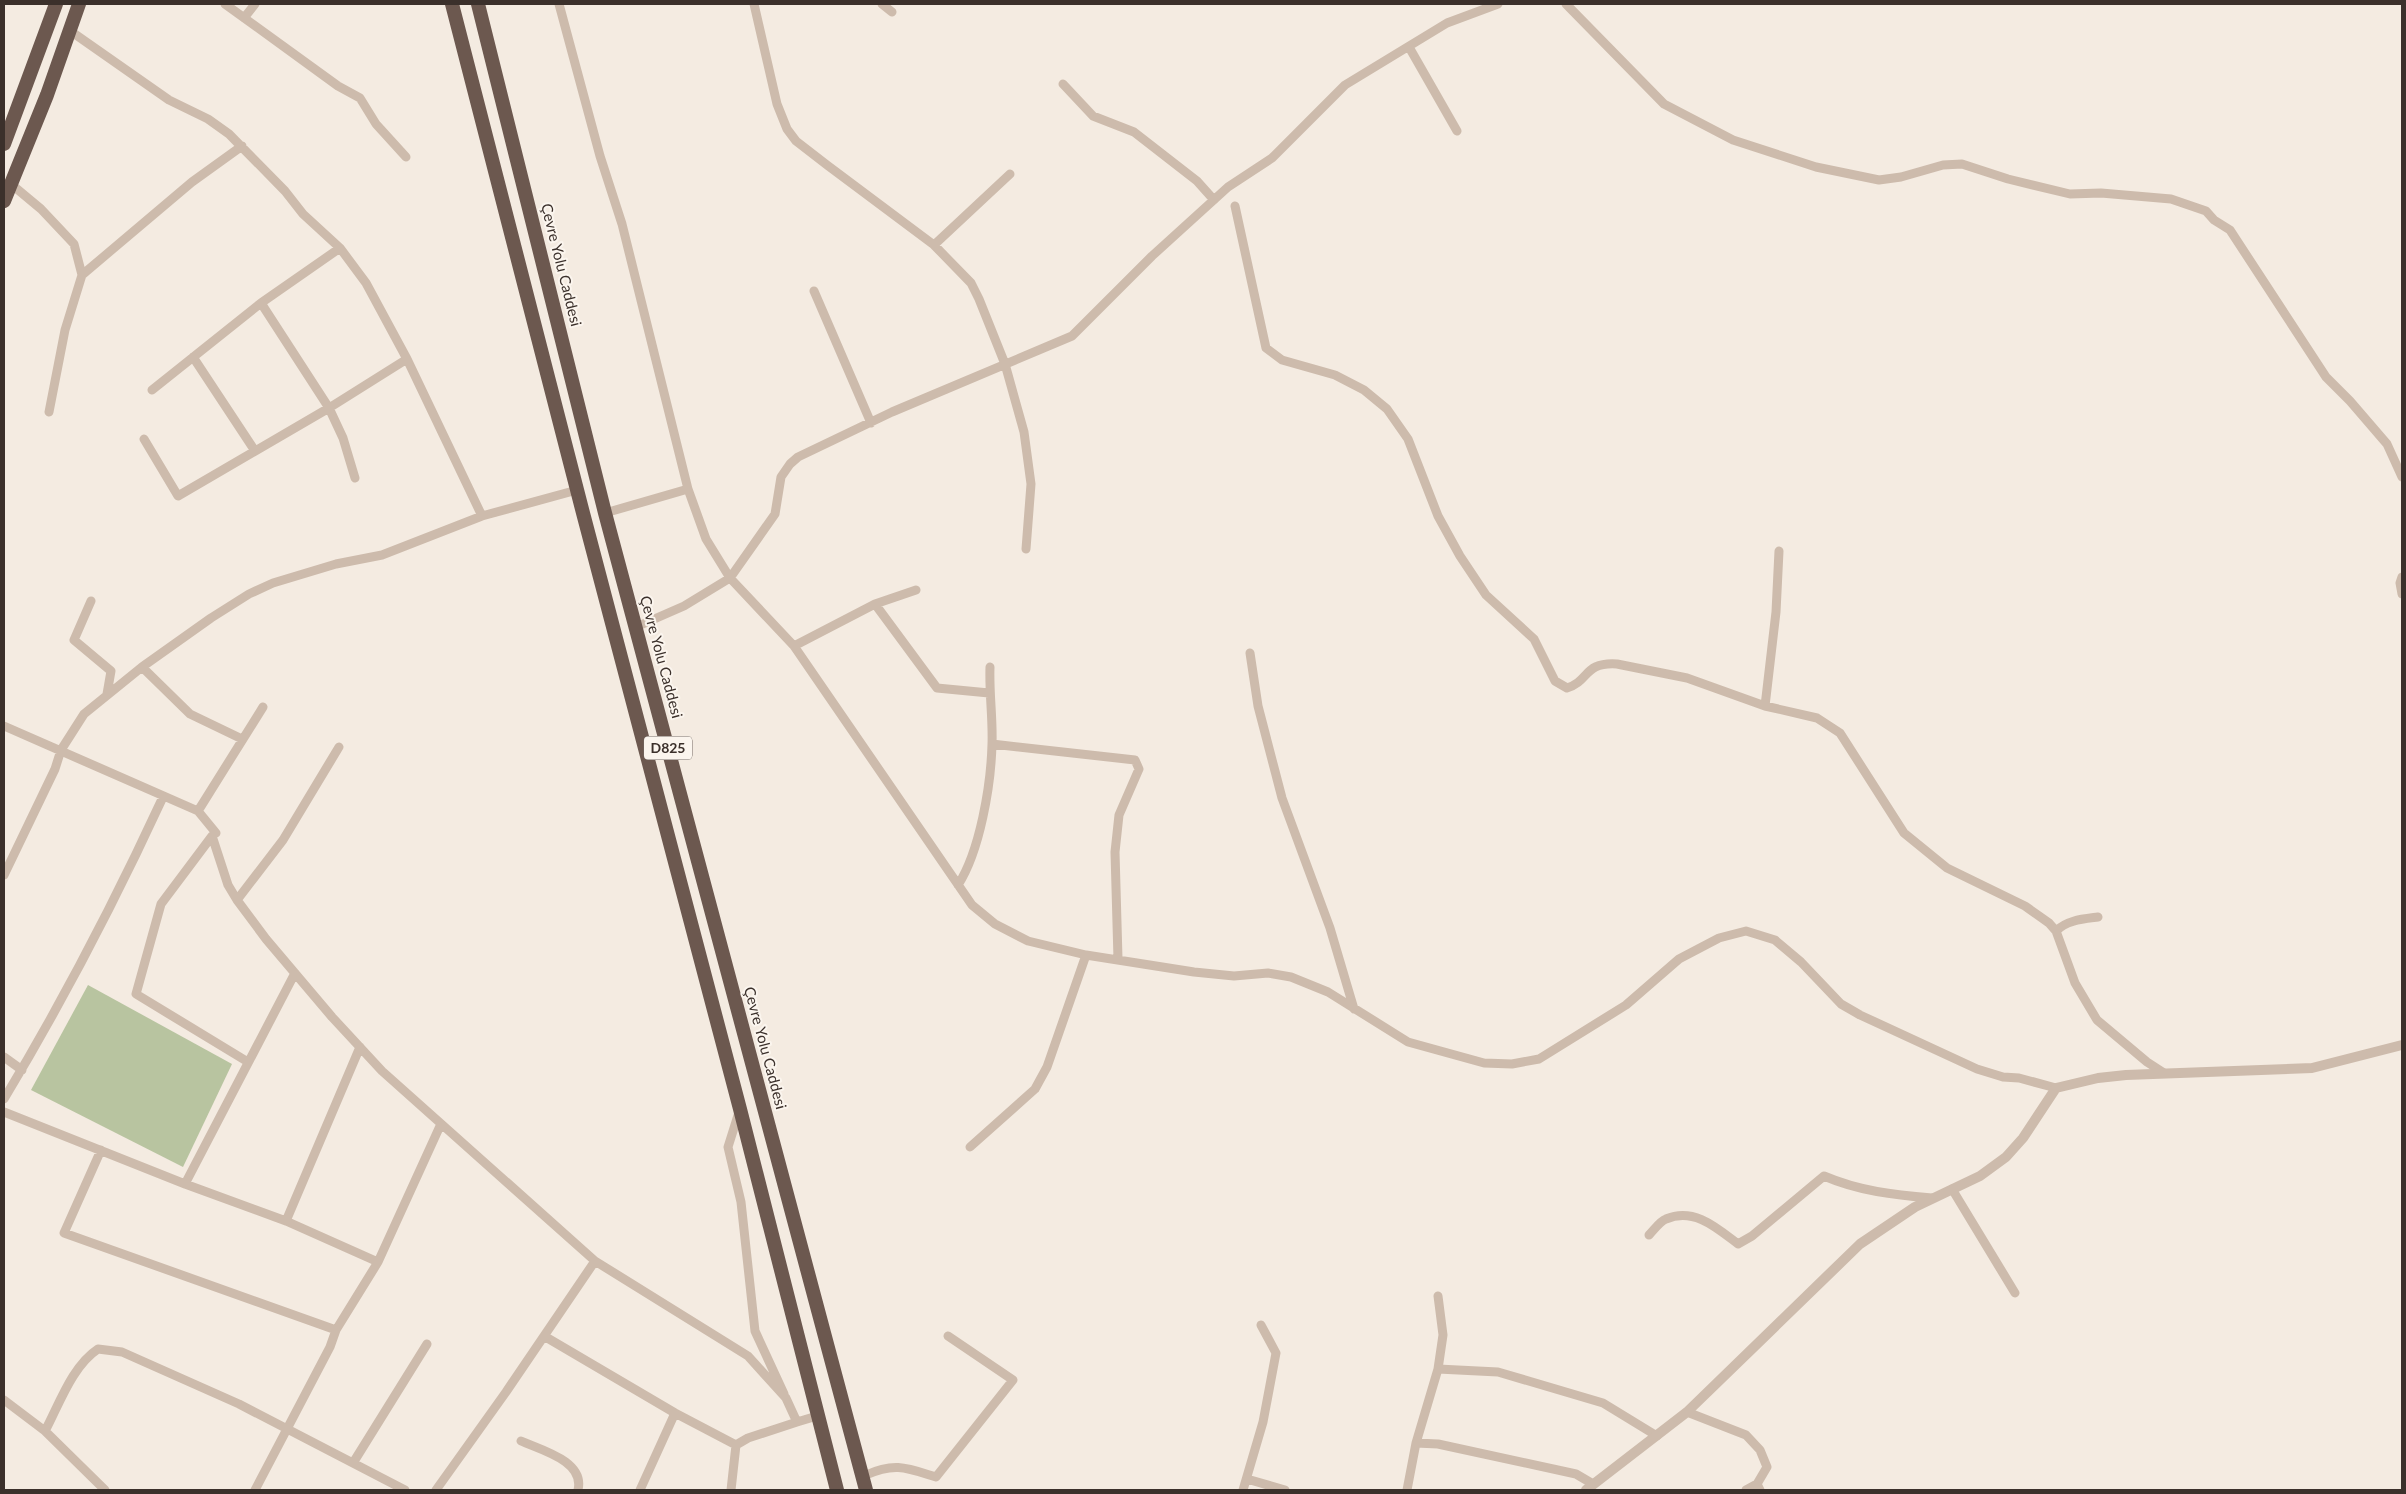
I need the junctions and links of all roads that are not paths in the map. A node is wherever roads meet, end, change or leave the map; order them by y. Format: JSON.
{"nodes":[{"id":1,"x":56,"y":4,"type":"edge"},
{"id":2,"x":79,"y":4,"type":"edge"},
{"id":3,"x":225,"y":4,"type":"edge"},
{"id":4,"x":255,"y":4,"type":"edge"},
{"id":5,"x":452,"y":4,"type":"edge"},
{"id":6,"x":478,"y":4,"type":"edge"},
{"id":7,"x":559,"y":4,"type":"edge"},
{"id":8,"x":754,"y":4,"type":"edge"},
{"id":9,"x":882,"y":4,"type":"edge"},
{"id":10,"x":1498,"y":4,"type":"edge"},
{"id":11,"x":1566,"y":4,"type":"edge"},
{"id":12,"x":892,"y":12,"type":"dead end"},
{"id":13,"x":244,"y":18,"type":"junction"},
{"id":14,"x":69,"y":30,"type":"junction"},
{"id":15,"x":1409,"y":47,"type":"junction"},
{"id":16,"x":1063,"y":84,"type":"dead end"},
{"id":17,"x":1457,"y":130,"type":"dead end"},
{"id":18,"x":4,"y":144,"type":"edge"},
{"id":19,"x":242,"y":146,"type":"junction"},
{"id":20,"x":406,"y":157,"type":"dead end"},
{"id":21,"x":1010,"y":174,"type":"dead end"},
{"id":22,"x":11,"y":184,"type":"junction"},
{"id":23,"x":1214,"y":200,"type":"junction"},
{"id":24,"x":4,"y":201,"type":"edge"},
{"id":25,"x":1235,"y":206,"type":"dead end"},
{"id":26,"x":934,"y":245,"type":"junction"},
{"id":27,"x":340,"y":248,"type":"junction"},
{"id":28,"x":82,"y":275,"type":"junction"},
{"id":29,"x":814,"y":291,"type":"dead end"},
{"id":30,"x":262,"y":303,"type":"junction"},
{"id":31,"x":193,"y":357,"type":"junction"},
{"id":32,"x":408,"y":359,"type":"junction"},
{"id":33,"x":1005,"y":364,"type":"junction"},
{"id":34,"x":152,"y":390,"type":"dead end"},
{"id":35,"x":329,"y":408,"type":"junction"},
{"id":36,"x":49,"y":412,"type":"dead end"},
{"id":37,"x":871,"y":423,"type":"junction"},
{"id":38,"x":144,"y":438,"type":"dead end"},
{"id":39,"x":255,"y":451,"type":"junction"},
{"id":40,"x":2402,"y":477,"type":"edge"},
{"id":41,"x":355,"y":478,"type":"dead end"},
{"id":42,"x":688,"y":489,"type":"junction"},
{"id":43,"x":577,"y":490,"type":"junction"},
{"id":44,"x":606,"y":513,"type":"junction"},
{"id":45,"x":482,"y":516,"type":"junction"},
{"id":46,"x":1026,"y":549,"type":"dead end"},
{"id":47,"x":1779,"y":551,"type":"dead end"},
{"id":48,"x":2402,"y":577,"type":"edge"},
{"id":49,"x":730,"y":578,"type":"junction"},
{"id":50,"x":916,"y":590,"type":"dead end"},
{"id":51,"x":2402,"y":594,"type":"edge"},
{"id":52,"x":91,"y":601,"type":"dead end"},
{"id":53,"x":875,"y":604,"type":"junction"},
{"id":54,"x":636,"y":627,"type":"junction"},
{"id":55,"x":794,"y":646,"type":"junction"},
{"id":56,"x":1250,"y":653,"type":"dead end"},
{"id":57,"x":142,"y":667,"type":"junction"},
{"id":58,"x":990,"y":667,"type":"dead end"},
{"id":59,"x":107,"y":694,"type":"junction"},
{"id":60,"x":989,"y":694,"type":"junction"},
{"id":61,"x":1765,"y":706,"type":"junction"},
{"id":62,"x":263,"y":707,"type":"dead end"},
{"id":63,"x":4,"y":726,"type":"edge"},
{"id":64,"x":242,"y":739,"type":"junction"},
{"id":65,"x":992,"y":744,"type":"junction"},
{"id":66,"x":339,"y":747,"type":"dead end"},
{"id":67,"x":61,"y":750,"type":"junction"},
{"id":68,"x":163,"y":797,"type":"junction"},
{"id":69,"x":198,"y":811,"type":"junction"},
{"id":70,"x":212,"y":836,"type":"junction"},
{"id":71,"x":4,"y":875,"type":"edge"},
{"id":72,"x":958,"y":885,"type":"junction"},
{"id":73,"x":237,"y":900,"type":"junction"},
{"id":74,"x":2098,"y":917,"type":"dead end"},
{"id":75,"x":2056,"y":931,"type":"junction"},
{"id":76,"x":1086,"y":955,"type":"junction"},
{"id":77,"x":1118,"y":959,"type":"junction"},
{"id":78,"x":295,"y":973,"type":"junction"},
{"id":79,"x":1354,"y":1009,"type":"junction"},
{"id":80,"x":2402,"y":1045,"type":"edge"},
{"id":81,"x":360,"y":1047,"type":"junction"},
{"id":82,"x":4,"y":1058,"type":"edge"},
{"id":83,"x":248,"y":1062,"type":"junction"},
{"id":84,"x":22,"y":1070,"type":"junction"},
{"id":85,"x":2164,"y":1073,"type":"junction"},
{"id":86,"x":2056,"y":1088,"type":"junction"},
{"id":87,"x":4,"y":1099,"type":"edge"},
{"id":88,"x":740,"y":1109,"type":"junction"},
{"id":89,"x":4,"y":1112,"type":"edge"},
{"id":90,"x":440,"y":1126,"type":"junction"},
{"id":91,"x":970,"y":1147,"type":"dead end"},
{"id":92,"x":101,"y":1150,"type":"junction"},
{"id":93,"x":184,"y":1184,"type":"junction"},
{"id":94,"x":1952,"y":1189,"type":"junction"},
{"id":95,"x":1932,"y":1198,"type":"junction"},
{"id":96,"x":286,"y":1220,"type":"junction"},
{"id":97,"x":1649,"y":1235,"type":"dead end"},
{"id":98,"x":595,"y":1261,"type":"junction"},
{"id":99,"x":378,"y":1262,"type":"junction"},
{"id":100,"x":2015,"y":1293,"type":"dead end"},
{"id":101,"x":1438,"y":1296,"type":"dead end"},
{"id":102,"x":1261,"y":1325,"type":"dead end"},
{"id":103,"x":336,"y":1330,"type":"junction"},
{"id":104,"x":544,"y":1336,"type":"junction"},
{"id":105,"x":948,"y":1336,"type":"dead end"},
{"id":106,"x":427,"y":1344,"type":"dead end"},
{"id":107,"x":1438,"y":1369,"type":"junction"},
{"id":108,"x":786,"y":1398,"type":"junction"},
{"id":109,"x":4,"y":1400,"type":"edge"},
{"id":110,"x":1687,"y":1412,"type":"junction"},
{"id":111,"x":675,"y":1413,"type":"junction"},
{"id":112,"x":817,"y":1416,"type":"junction"},
{"id":113,"x":797,"y":1422,"type":"junction"},
{"id":114,"x":286,"y":1430,"type":"junction"},
{"id":115,"x":45,"y":1431,"type":"junction"},
{"id":116,"x":1657,"y":1436,"type":"junction"},
{"id":117,"x":521,"y":1441,"type":"dead end"},
{"id":118,"x":1416,"y":1442,"type":"junction"},
{"id":119,"x":736,"y":1445,"type":"junction"},
{"id":120,"x":858,"y":1456,"type":"junction"},
{"id":121,"x":353,"y":1463,"type":"junction"},
{"id":122,"x":866,"y":1476,"type":"junction"},
{"id":123,"x":1247,"y":1478,"type":"junction"},
{"id":124,"x":1589,"y":1487,"type":"edge"},
{"id":125,"x":1758,"y":1487,"type":"edge"},
{"id":126,"x":105,"y":1490,"type":"edge"},
{"id":127,"x":255,"y":1490,"type":"edge"},
{"id":128,"x":405,"y":1490,"type":"edge"},
{"id":129,"x":436,"y":1490,"type":"edge"},
{"id":130,"x":578,"y":1490,"type":"edge"},
{"id":131,"x":640,"y":1490,"type":"edge"},
{"id":132,"x":730,"y":1490,"type":"edge"},
{"id":133,"x":830,"y":1490,"type":"edge"},
{"id":134,"x":837,"y":1490,"type":"edge"},
{"id":135,"x":866,"y":1490,"type":"edge"},
{"id":136,"x":872,"y":1490,"type":"edge"},
{"id":137,"x":1242,"y":1490,"type":"edge"},
{"id":138,"x":1284,"y":1490,"type":"edge"},
{"id":139,"x":1407,"y":1490,"type":"edge"},
{"id":140,"x":1746,"y":1490,"type":"edge"}],
"edges":[{"from":1,"to":18,"type":"highway"},
{"from":2,"to":14,"type":"highway"},
{"from":3,"to":13,"type":"street"},
{"from":4,"to":13,"type":"street"},
{"from":5,"to":43,"type":"highway","number":"D825"},
{"from":6,"to":44,"type":"highway","name":"Çevre Yolu Caddesi","number":"D825"},
{"from":7,"to":42,"type":"street"},
{"from":8,"to":26,"type":"street"},
{"from":9,"to":12,"type":"street"},
{"from":10,"to":15,"type":"street"},
{"from":11,"to":40,"type":"street"},
{"from":13,"to":20,"type":"street"},
{"from":14,"to":19,"type":"street"},
{"from":14,"to":22,"type":"highway"},
{"from":15,"to":17,"type":"street"},
{"from":15,"to":23,"type":"street"},
{"from":16,"to":23,"type":"street"},
{"from":19,"to":27,"type":"street"},
{"from":19,"to":28,"type":"street"},
{"from":21,"to":26,"type":"street"},
{"from":22,"to":24,"type":"highway"},
{"from":22,"to":28,"type":"street"},
{"from":23,"to":33,"type":"street"},
{"from":25,"to":61,"type":"street"},
{"from":26,"to":33,"type":"street"},
{"from":27,"to":30,"type":"street"},
{"from":27,"to":32,"type":"street"},
{"from":28,"to":36,"type":"street"},
{"from":29,"to":37,"type":"street"},
{"from":30,"to":31,"type":"street"},
{"from":30,"to":35,"type":"street"},
{"from":31,"to":34,"type":"street"},
{"from":31,"to":39,"type":"street"},
{"from":32,"to":35,"type":"street"},
{"from":32,"to":45,"type":"street"},
{"from":33,"to":37,"type":"street"},
{"from":33,"to":46,"type":"street"},
{"from":35,"to":39,"type":"street"},
{"from":35,"to":41,"type":"street"},
{"from":37,"to":49,"type":"street"},
{"from":38,"to":39,"type":"street"},
{"from":42,"to":44,"type":"street"},
{"from":42,"to":49,"type":"street"},
{"from":43,"to":45,"type":"street"},
{"from":43,"to":88,"type":"highway","number":"D825"},
{"from":44,"to":54,"type":"highway","name":"Çevre Yolu Caddesi","number":"D825"},
{"from":45,"to":57,"type":"street"},
{"from":47,"to":61,"type":"street"},
{"from":48,"to":51,"type":"street"},
{"from":49,"to":54,"type":"street"},
{"from":49,"to":55,"type":"street"},
{"from":50,"to":53,"type":"street"},
{"from":52,"to":59,"type":"street"},
{"from":53,"to":55,"type":"street"},
{"from":53,"to":60,"type":"street"},
{"from":54,"to":120,"type":"highway","name":"Çevre Yolu Caddesi","number":"D825"},
{"from":55,"to":72,"type":"street"},
{"from":56,"to":79,"type":"street"},
{"from":57,"to":59,"type":"street"},
{"from":57,"to":64,"type":"street"},
{"from":58,"to":60,"type":"street"},
{"from":59,"to":67,"type":"street"},
{"from":60,"to":65,"type":"street"},
{"from":61,"to":75,"type":"street"},
{"from":62,"to":64,"type":"street"},
{"from":63,"to":67,"type":"street"},
{"from":64,"to":69,"type":"street"},
{"from":65,"to":72,"type":"street"},
{"from":65,"to":77,"type":"street"},
{"from":66,"to":73,"type":"street"},
{"from":67,"to":68,"type":"street"},
{"from":67,"to":71,"type":"street"},
{"from":68,"to":69,"type":"street"},
{"from":68,"to":84,"type":"street"},
{"from":69,"to":70,"type":"street"},
{"from":70,"to":73,"type":"street"},
{"from":70,"to":83,"type":"street"},
{"from":72,"to":76,"type":"street"},
{"from":73,"to":78,"type":"street"},
{"from":74,"to":75,"type":"street"},
{"from":75,"to":85,"type":"street"},
{"from":76,"to":77,"type":"street"},
{"from":76,"to":91,"type":"street"},
{"from":77,"to":79,"type":"street"},
{"from":78,"to":81,"type":"street"},
{"from":78,"to":83,"type":"street"},
{"from":79,"to":86,"type":"street"},
{"from":80,"to":85,"type":"street"},
{"from":81,"to":90,"type":"street"},
{"from":81,"to":96,"type":"street"},
{"from":82,"to":84,"type":"street"},
{"from":83,"to":93,"type":"street"},
{"from":84,"to":87,"type":"street"},
{"from":85,"to":86,"type":"street"},
{"from":86,"to":94,"type":"street"},
{"from":88,"to":108,"type":"street"},
{"from":88,"to":112,"type":"highway","number":"D825"},
{"from":89,"to":92,"type":"street"},
{"from":90,"to":98,"type":"street"},
{"from":90,"to":99,"type":"street"},
{"from":92,"to":93,"type":"street"},
{"from":92,"to":103,"type":"street"},
{"from":93,"to":96,"type":"street"},
{"from":94,"to":95,"type":"street"},
{"from":94,"to":100,"type":"street"},
{"from":95,"to":97,"type":"street"},
{"from":95,"to":110,"type":"street"},
{"from":96,"to":99,"type":"street"},
{"from":98,"to":104,"type":"street"},
{"from":98,"to":108,"type":"street"},
{"from":99,"to":103,"type":"street"},
{"from":101,"to":107,"type":"street"},
{"from":102,"to":123,"type":"street"},
{"from":103,"to":114,"type":"street"},
{"from":104,"to":111,"type":"street"},
{"from":104,"to":129,"type":"street"},
{"from":105,"to":122,"type":"street"},
{"from":106,"to":121,"type":"street"},
{"from":107,"to":116,"type":"street"},
{"from":107,"to":118,"type":"street"},
{"from":108,"to":113,"type":"street"},
{"from":109,"to":115,"type":"street"},
{"from":110,"to":116,"type":"street"},
{"from":110,"to":125,"type":"street"},
{"from":111,"to":119,"type":"street"},
{"from":111,"to":131,"type":"street"},
{"from":112,"to":113,"type":"street"},
{"from":112,"to":133,"type":"highway"},
{"from":112,"to":134,"type":"highway","number":"D825"},
{"from":113,"to":119,"type":"street"},
{"from":114,"to":115,"type":"street"},
{"from":114,"to":121,"type":"street"},
{"from":114,"to":127,"type":"street"},
{"from":115,"to":126,"type":"street"},
{"from":116,"to":124,"type":"street"},
{"from":117,"to":130,"type":"street"},
{"from":118,"to":124,"type":"street"},
{"from":118,"to":139,"type":"street"},
{"from":119,"to":132,"type":"street"},
{"from":120,"to":122,"type":"highway"},
{"from":120,"to":135,"type":"highway","name":"Çevre Yolu Caddesi","number":"D825"},
{"from":121,"to":128,"type":"street"},
{"from":122,"to":136,"type":"highway"},
{"from":123,"to":137,"type":"street"},
{"from":123,"to":138,"type":"street"},
{"from":125,"to":140,"type":"street"}]}
